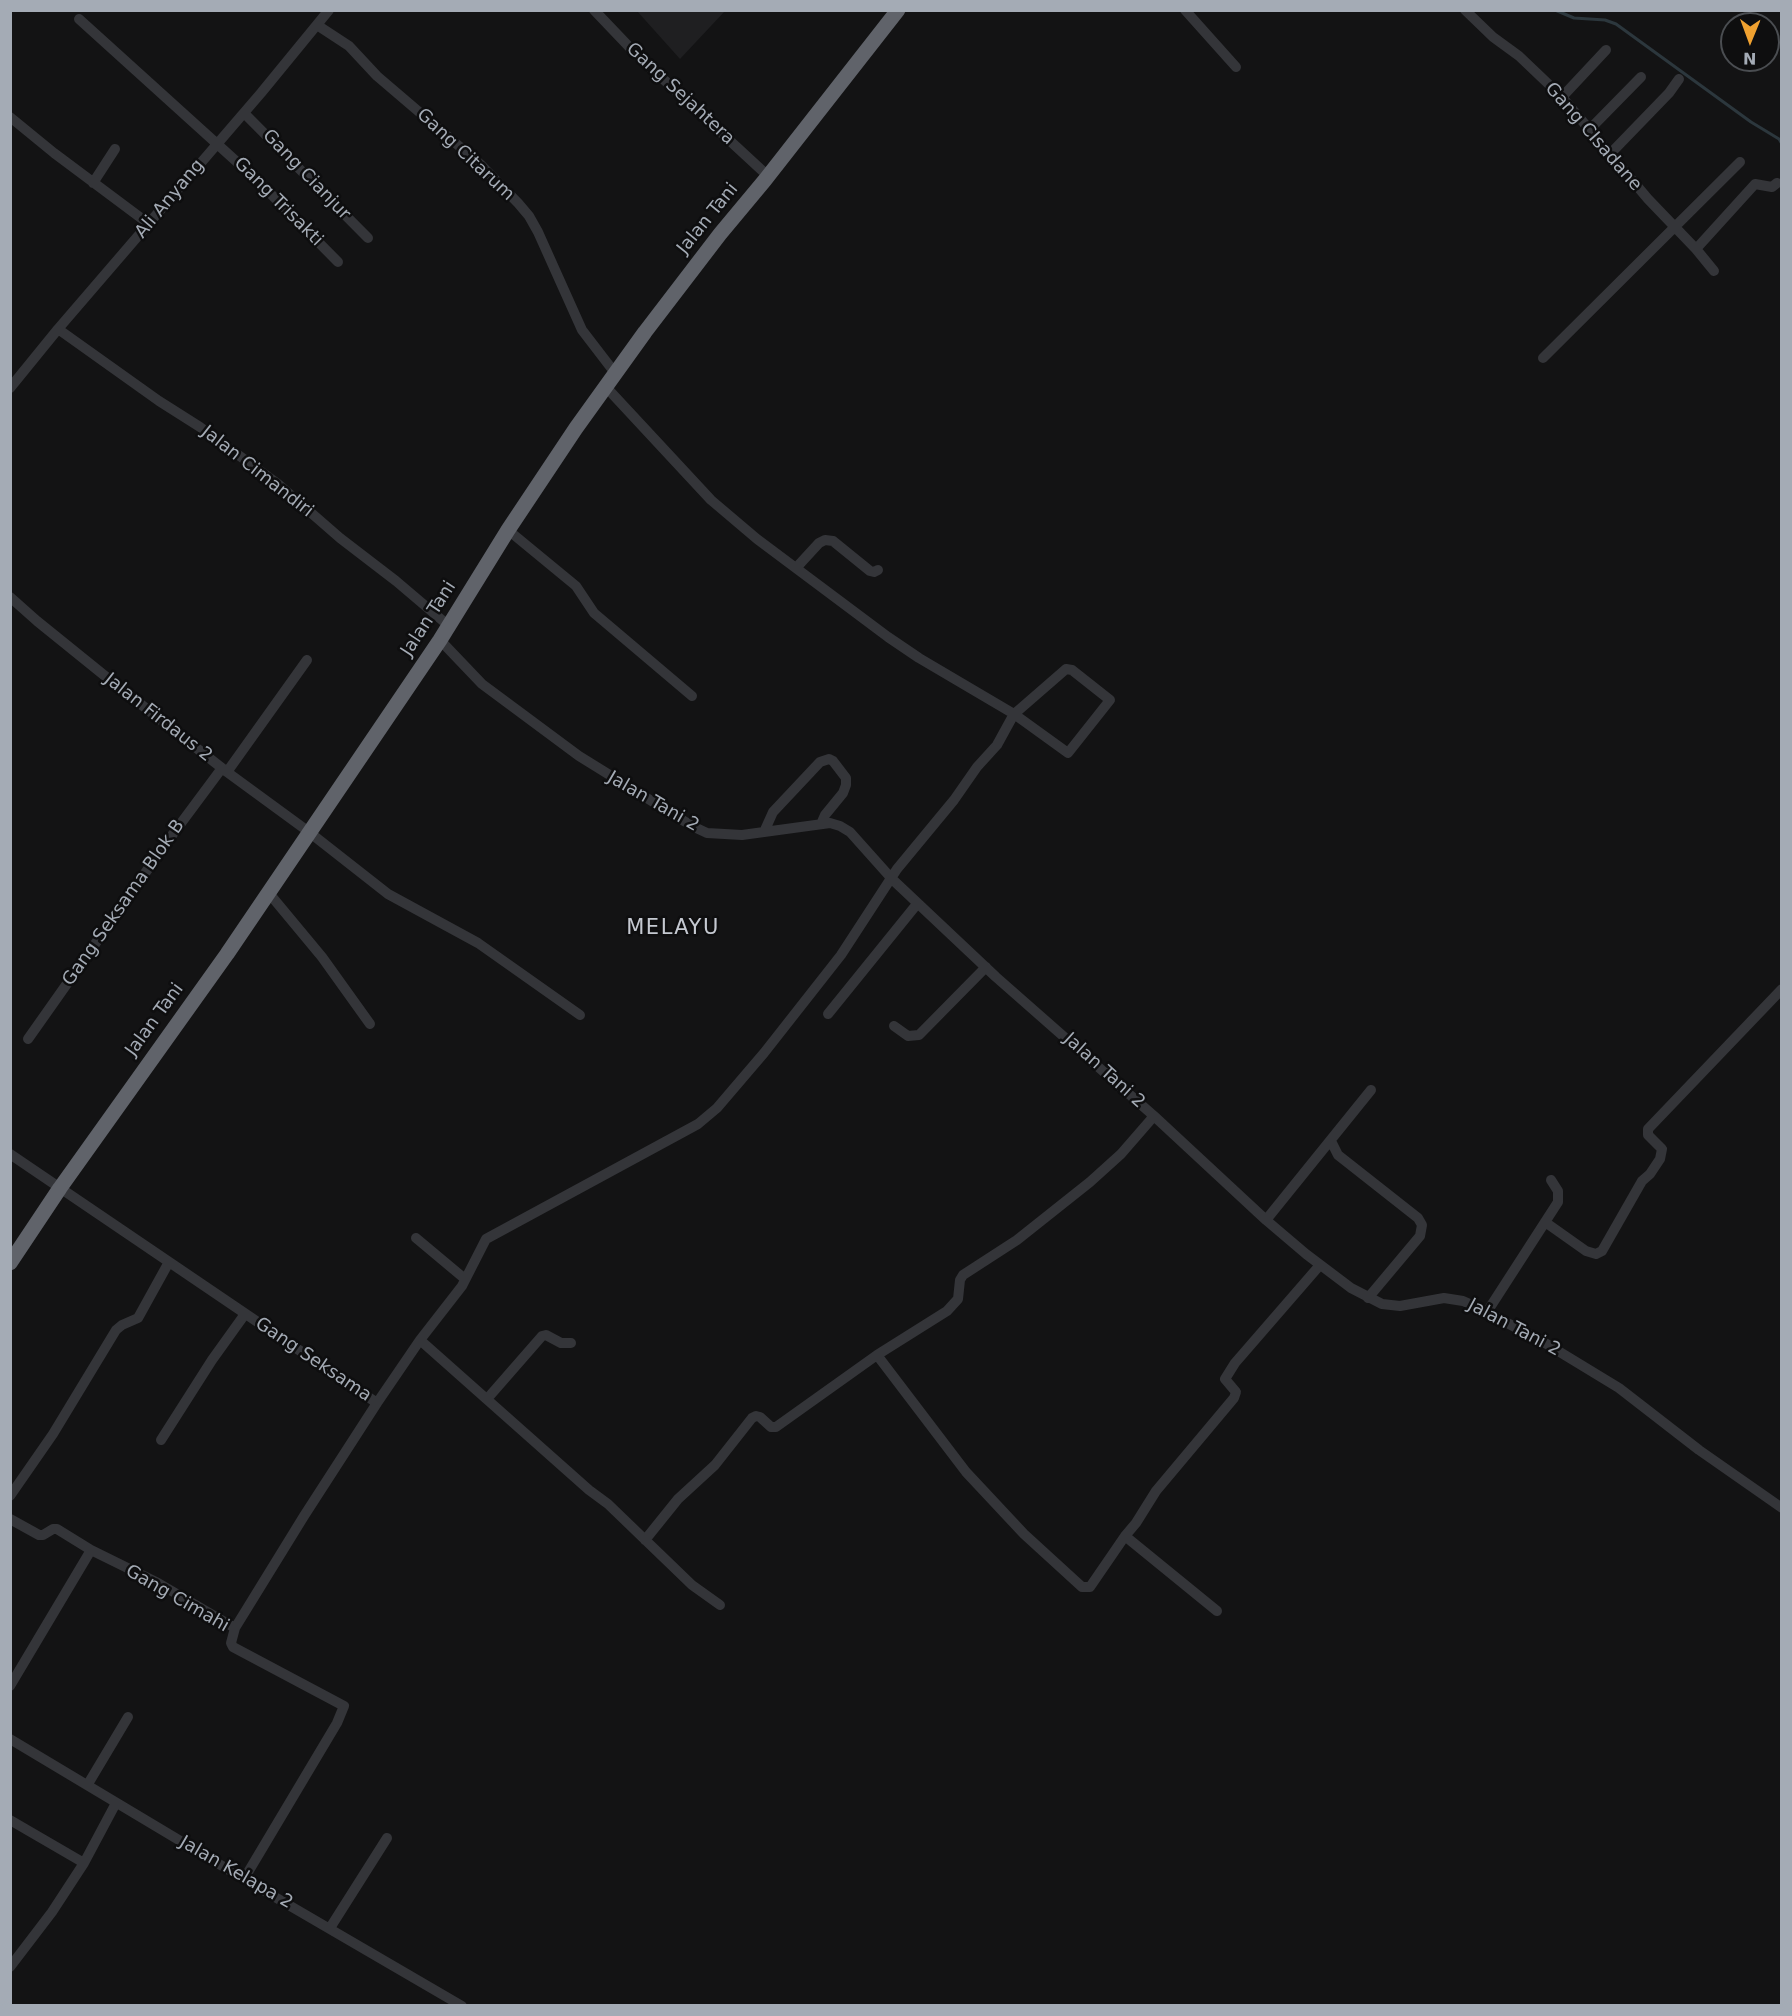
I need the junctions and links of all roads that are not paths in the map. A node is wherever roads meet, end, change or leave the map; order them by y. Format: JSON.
{"nodes":[{"id":1,"x":329,"y":10,"type":"edge"},
{"id":2,"x":594,"y":10,"type":"edge"},
{"id":3,"x":898,"y":10,"type":"edge"},
{"id":4,"x":1185,"y":10,"type":"edge"},
{"id":5,"x":1465,"y":10,"type":"edge"},
{"id":6,"x":79,"y":19,"type":"dead end"},
{"id":7,"x":317,"y":25,"type":"junction"},
{"id":8,"x":1606,"y":50,"type":"dead end"},
{"id":9,"x":1236,"y":67,"type":"dead end"},
{"id":10,"x":1641,"y":77,"type":"dead end"},
{"id":11,"x":1679,"y":79,"type":"dead end"},
{"id":12,"x":1562,"y":97,"type":"junction"},
{"id":13,"x":244,"y":112,"type":"junction"},
{"id":14,"x":10,"y":117,"type":"edge"},
{"id":15,"x":1589,"y":129,"type":"junction"},
{"id":16,"x":217,"y":143,"type":"junction"},
{"id":17,"x":115,"y":149,"type":"dead end"},
{"id":18,"x":1610,"y":154,"type":"junction"},
{"id":19,"x":1740,"y":162,"type":"dead end"},
{"id":20,"x":768,"y":176,"type":"junction"},
{"id":21,"x":93,"y":183,"type":"junction"},
{"id":22,"x":1777,"y":183,"type":"dead end"},
{"id":23,"x":149,"y":224,"type":"junction"},
{"id":24,"x":1674,"y":226,"type":"junction"},
{"id":25,"x":368,"y":238,"type":"dead end"},
{"id":26,"x":1696,"y":249,"type":"junction"},
{"id":27,"x":338,"y":262,"type":"dead end"},
{"id":28,"x":1714,"y":271,"type":"dead end"},
{"id":29,"x":58,"y":329,"type":"junction"},
{"id":30,"x":1543,"y":358,"type":"dead end"},
{"id":31,"x":615,"y":373,"type":"junction"},
{"id":32,"x":606,"y":387,"type":"junction"},
{"id":33,"x":10,"y":388,"type":"edge"},
{"id":34,"x":508,"y":530,"type":"junction"},
{"id":35,"x":796,"y":568,"type":"junction"},
{"id":36,"x":878,"y":570,"type":"dead end"},
{"id":37,"x":10,"y":597,"type":"edge"},
{"id":38,"x":449,"y":626,"type":"junction"},
{"id":39,"x":440,"y":640,"type":"junction"},
{"id":40,"x":307,"y":660,"type":"dead end"},
{"id":41,"x":692,"y":696,"type":"dead end"},
{"id":42,"x":1014,"y":714,"type":"junction"},
{"id":43,"x":225,"y":770,"type":"junction"},
{"id":44,"x":821,"y":824,"type":"junction"},
{"id":45,"x":309,"y":832,"type":"junction"},
{"id":46,"x":764,"y":832,"type":"junction"},
{"id":47,"x":892,"y":879,"type":"junction"},
{"id":48,"x":268,"y":892,"type":"junction"},
{"id":49,"x":917,"y":904,"type":"junction"},
{"id":50,"x":986,"y":967,"type":"junction"},
{"id":51,"x":1782,"y":989,"type":"edge"},
{"id":52,"x":828,"y":1014,"type":"dead end"},
{"id":53,"x":580,"y":1015,"type":"dead end"},
{"id":54,"x":370,"y":1024,"type":"dead end"},
{"id":55,"x":894,"y":1026,"type":"dead end"},
{"id":56,"x":28,"y":1039,"type":"dead end"},
{"id":57,"x":1371,"y":1090,"type":"dead end"},
{"id":58,"x":1154,"y":1116,"type":"junction"},
{"id":59,"x":1331,"y":1141,"type":"junction"},
{"id":60,"x":10,"y":1154,"type":"edge"},
{"id":61,"x":1551,"y":1180,"type":"dead end"},
{"id":62,"x":60,"y":1188,"type":"junction"},
{"id":63,"x":1266,"y":1220,"type":"junction"},
{"id":64,"x":1545,"y":1222,"type":"junction"},
{"id":65,"x":416,"y":1238,"type":"dead end"},
{"id":66,"x":169,"y":1262,"type":"junction"},
{"id":67,"x":10,"y":1263,"type":"edge"},
{"id":68,"x":1320,"y":1265,"type":"junction"},
{"id":69,"x":465,"y":1279,"type":"junction"},
{"id":70,"x":1368,"y":1298,"type":"junction"},
{"id":71,"x":1487,"y":1312,"type":"junction"},
{"id":72,"x":245,"y":1314,"type":"junction"},
{"id":73,"x":420,"y":1340,"type":"junction"},
{"id":74,"x":571,"y":1343,"type":"dead end"},
{"id":75,"x":877,"y":1354,"type":"junction"},
{"id":76,"x":487,"y":1399,"type":"junction"},
{"id":77,"x":377,"y":1403,"type":"junction"},
{"id":78,"x":161,"y":1440,"type":"dead end"},
{"id":79,"x":10,"y":1496,"type":"edge"},
{"id":80,"x":1782,"y":1508,"type":"edge"},
{"id":81,"x":10,"y":1519,"type":"edge"},
{"id":82,"x":1125,"y":1536,"type":"junction"},
{"id":83,"x":645,"y":1540,"type":"junction"},
{"id":84,"x":91,"y":1550,"type":"junction"},
{"id":85,"x":720,"y":1605,"type":"dead end"},
{"id":86,"x":1217,"y":1611,"type":"dead end"},
{"id":87,"x":235,"y":1628,"type":"junction"},
{"id":88,"x":10,"y":1686,"type":"edge"},
{"id":89,"x":128,"y":1718,"type":"dead end"},
{"id":90,"x":10,"y":1739,"type":"edge"},
{"id":91,"x":88,"y":1784,"type":"junction"},
{"id":92,"x":116,"y":1803,"type":"junction"},
{"id":93,"x":10,"y":1820,"type":"edge"},
{"id":94,"x":387,"y":1838,"type":"dead end"},
{"id":95,"x":84,"y":1863,"type":"junction"},
{"id":96,"x":244,"y":1879,"type":"junction"},
{"id":97,"x":330,"y":1928,"type":"junction"},
{"id":98,"x":10,"y":1967,"type":"edge"},
{"id":99,"x":462,"y":2006,"type":"edge"}],
"edges":[{"from":1,"to":7,"type":"street","name":"Ali Anyang"},
{"from":2,"to":20,"type":"street","name":"Gang Sejahtera"},
{"from":3,"to":20,"type":"highway","name":"Jalan Tani"},
{"from":4,"to":9,"type":"street"},
{"from":5,"to":12,"type":"street","name":"Gang CIsadane"},
{"from":6,"to":16,"type":"street","name":"Gang Trisakti"},
{"from":7,"to":13,"type":"street","name":"Ali Anyang"},
{"from":7,"to":31,"type":"street","name":"Gang Citarum"},
{"from":8,"to":12,"type":"street"},
{"from":10,"to":15,"type":"street"},
{"from":11,"to":18,"type":"street"},
{"from":12,"to":15,"type":"street","name":"Gang CIsadane"},
{"from":13,"to":16,"type":"street","name":"Ali Anyang"},
{"from":13,"to":25,"type":"street","name":"Gang Cianjur"},
{"from":14,"to":21,"type":"street"},
{"from":15,"to":18,"type":"street","name":"Gang CIsadane"},
{"from":16,"to":23,"type":"street","name":"Ali Anyang"},
{"from":16,"to":27,"type":"street","name":"Gang Trisakti"},
{"from":17,"to":21,"type":"street"},
{"from":18,"to":24,"type":"street","name":"Gang CIsadane"},
{"from":19,"to":24,"type":"street"},
{"from":20,"to":31,"type":"highway","name":"Jalan Tani"},
{"from":21,"to":23,"type":"street"},
{"from":22,"to":26,"type":"street"},
{"from":23,"to":29,"type":"street","name":"Ali Anyang"},
{"from":24,"to":26,"type":"street","name":"Gang CIsadane"},
{"from":24,"to":30,"type":"street"},
{"from":26,"to":28,"type":"street","name":"Gang CIsadane"},
{"from":29,"to":33,"type":"street","name":"Ali Anyang"},
{"from":29,"to":38,"type":"street","name":"Jalan Cimandiri"},
{"from":31,"to":32,"type":"highway","name":"Jalan Tani"},
{"from":32,"to":34,"type":"highway","name":"Jalan Tani"},
{"from":32,"to":35,"type":"street"},
{"from":34,"to":38,"type":"highway","name":"Jalan Tani"},
{"from":34,"to":41,"type":"street"},
{"from":35,"to":36,"type":"street"},
{"from":35,"to":42,"type":"street"},
{"from":37,"to":43,"type":"street","name":"Jalan Firdaus 2"},
{"from":38,"to":39,"type":"highway","name":"Jalan Tani"},
{"from":39,"to":45,"type":"highway","name":"Jalan Tani"},
{"from":39,"to":46,"type":"street","name":"Jalan Tani 2"},
{"from":40,"to":43,"type":"street","name":"Gang Seksama Blok B"},
{"from":42,"to":42,"type":"street"},
{"from":42,"to":47,"type":"street"},
{"from":43,"to":45,"type":"street","name":"Jalan Firdaus 2"},
{"from":43,"to":56,"type":"street","name":"Gang Seksama Blok B"},
{"from":44,"to":46,"type":"street","name":"Jalan Tani 2"},
{"from":44,"to":46,"type":"street"},
{"from":44,"to":47,"type":"street","name":"Jalan Tani 2"},
{"from":45,"to":48,"type":"highway","name":"Jalan Tani"},
{"from":45,"to":53,"type":"street","name":"Jalan Firdaus 2"},
{"from":47,"to":49,"type":"street","name":"Jalan Tani 2"},
{"from":47,"to":69,"type":"street"},
{"from":48,"to":54,"type":"street"},
{"from":48,"to":62,"type":"highway","name":"Jalan Tani"},
{"from":49,"to":50,"type":"street","name":"Jalan Tani 2"},
{"from":49,"to":52,"type":"street"},
{"from":50,"to":55,"type":"street"},
{"from":50,"to":58,"type":"street","name":"Jalan Tani 2"},
{"from":51,"to":64,"type":"street"},
{"from":57,"to":59,"type":"street"},
{"from":58,"to":63,"type":"street","name":"Jalan Tani 2"},
{"from":58,"to":75,"type":"street"},
{"from":59,"to":63,"type":"street"},
{"from":59,"to":70,"type":"street"},
{"from":60,"to":62,"type":"street","name":"Gang Seksama"},
{"from":61,"to":64,"type":"street"},
{"from":62,"to":66,"type":"street","name":"Gang Seksama"},
{"from":62,"to":67,"type":"highway","name":"Jalan Tani"},
{"from":63,"to":68,"type":"street","name":"Jalan Tani 2"},
{"from":64,"to":71,"type":"street"},
{"from":65,"to":69,"type":"street"},
{"from":66,"to":72,"type":"street","name":"Gang Seksama"},
{"from":66,"to":79,"type":"street"},
{"from":68,"to":70,"type":"street","name":"Jalan Tani 2"},
{"from":68,"to":82,"type":"street"},
{"from":69,"to":73,"type":"street"},
{"from":70,"to":71,"type":"street","name":"Jalan Tani 2"},
{"from":71,"to":80,"type":"street","name":"Jalan Tani 2"},
{"from":72,"to":77,"type":"street","name":"Gang Seksama"},
{"from":72,"to":78,"type":"street"},
{"from":73,"to":76,"type":"street"},
{"from":73,"to":77,"type":"street"},
{"from":74,"to":76,"type":"street"},
{"from":75,"to":82,"type":"street"},
{"from":75,"to":83,"type":"street"},
{"from":76,"to":83,"type":"street"},
{"from":77,"to":87,"type":"street","name":"Gang Seksama"},
{"from":81,"to":84,"type":"street","name":"Gang Cimahi"},
{"from":82,"to":86,"type":"street"},
{"from":83,"to":85,"type":"street"},
{"from":84,"to":87,"type":"street","name":"Gang Cimahi"},
{"from":84,"to":88,"type":"street"},
{"from":87,"to":96,"type":"street","name":"Gang Cimahi"},
{"from":89,"to":91,"type":"street"},
{"from":90,"to":91,"type":"street","name":"Jalan Kelapa 2"},
{"from":91,"to":92,"type":"street","name":"Jalan Kelapa 2"},
{"from":92,"to":95,"type":"street"},
{"from":92,"to":96,"type":"street","name":"Jalan Kelapa 2"},
{"from":93,"to":95,"type":"street"},
{"from":94,"to":97,"type":"street"},
{"from":95,"to":98,"type":"street"},
{"from":96,"to":97,"type":"street","name":"Jalan Kelapa 2"},
{"from":97,"to":99,"type":"street","name":"Jalan Kelapa 2"}]}
